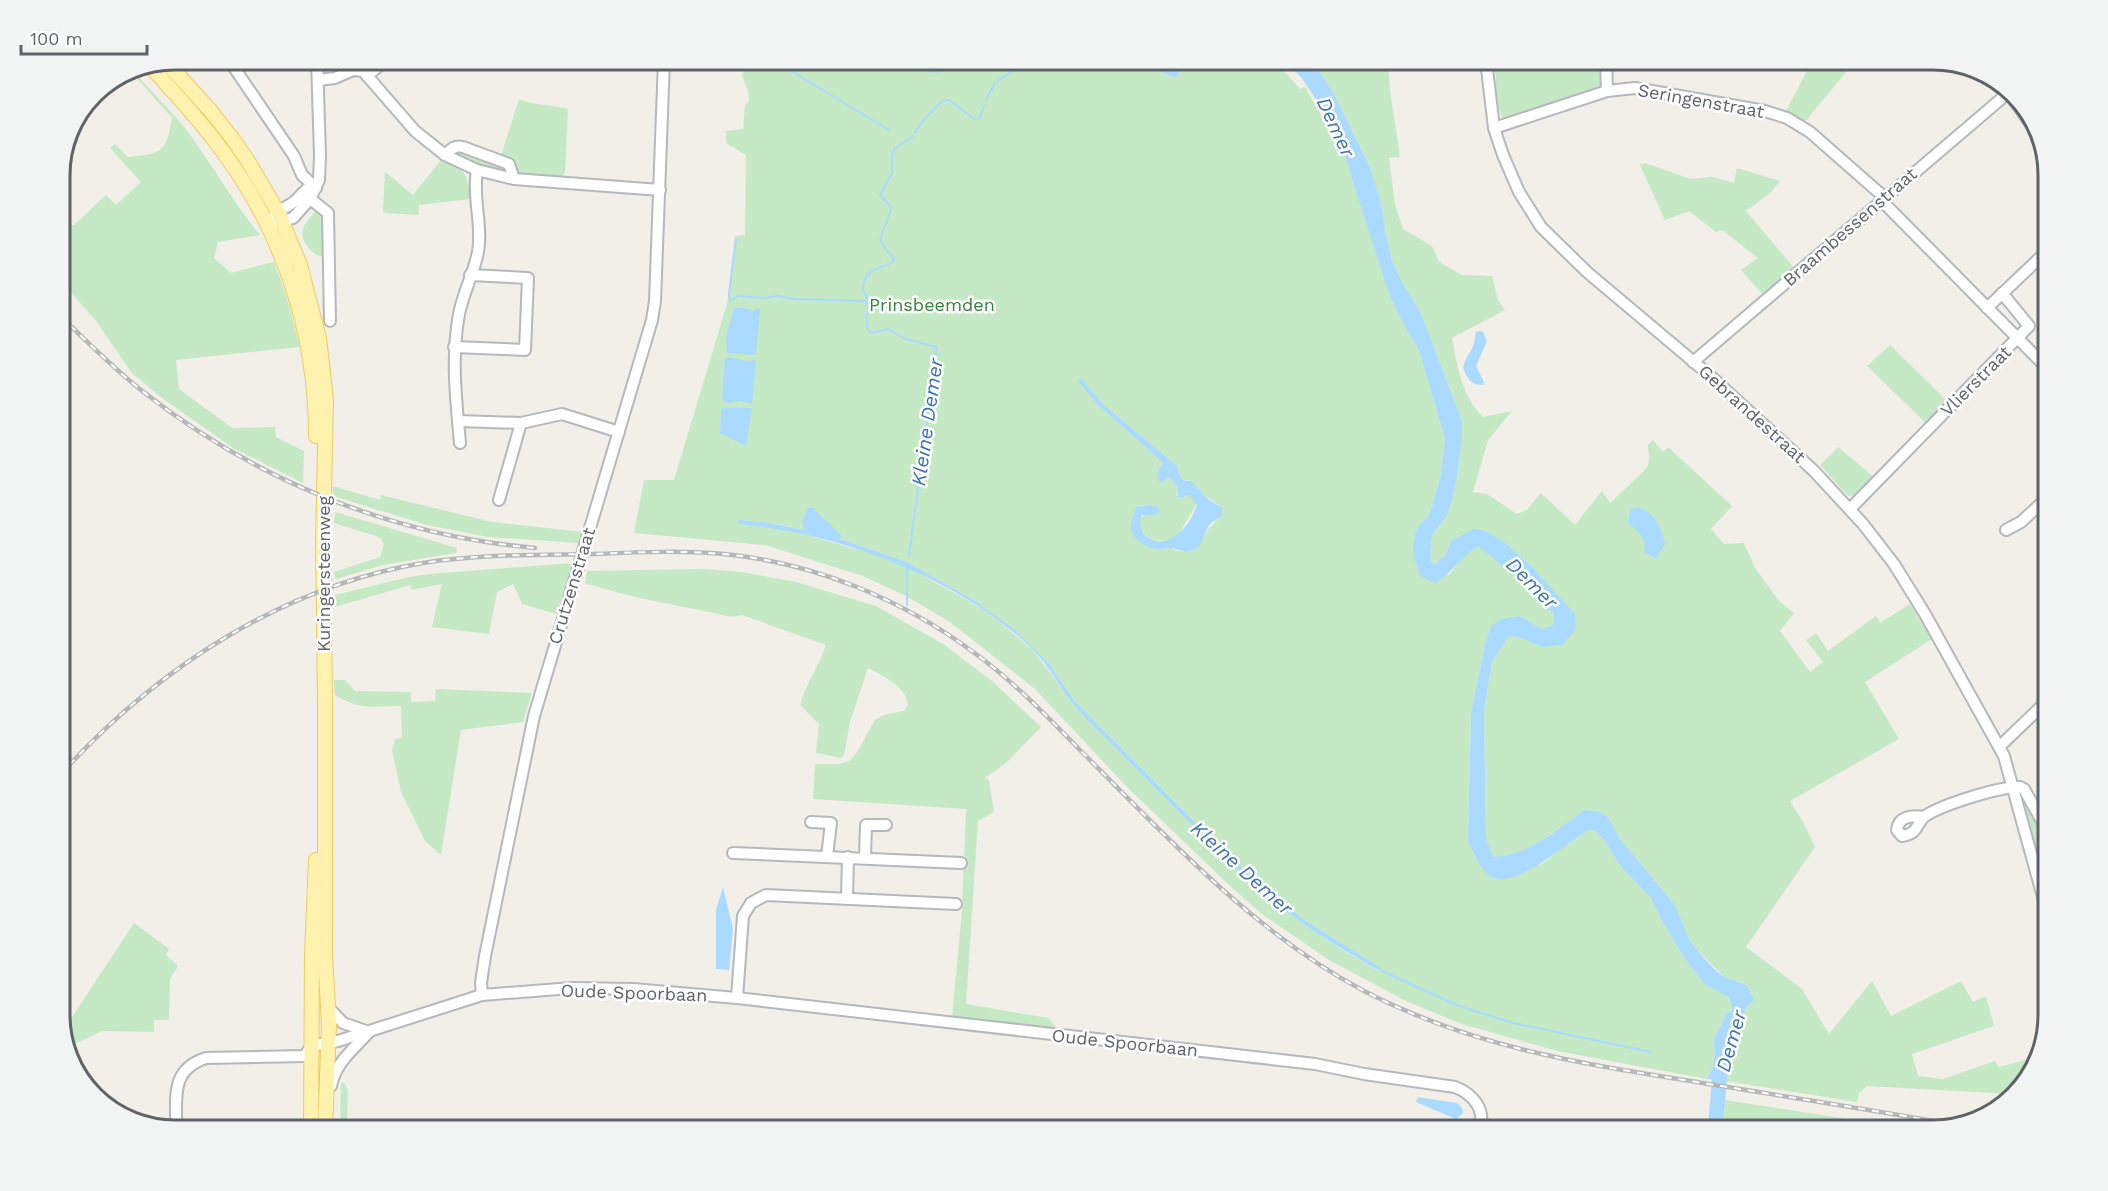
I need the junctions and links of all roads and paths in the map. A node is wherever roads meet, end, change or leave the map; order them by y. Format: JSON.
{"nodes":[{"id":1,"x":173,"y":70,"type":"edge"},
{"id":2,"x":236,"y":70,"type":"edge"},
{"id":3,"x":317,"y":70,"type":"edge"},
{"id":4,"x":355,"y":70,"type":"edge"},
{"id":5,"x":359,"y":70,"type":"edge"},
{"id":6,"x":375,"y":70,"type":"edge"},
{"id":7,"x":663,"y":70,"type":"edge"},
{"id":8,"x":1487,"y":70,"type":"edge"},
{"id":9,"x":1606,"y":70,"type":"edge"},
{"id":10,"x":156,"y":73,"type":"edge"},
{"id":11,"x":368,"y":76,"type":"junction"},
{"id":12,"x":318,"y":81,"type":"junction"},
{"id":13,"x":1607,"y":91,"type":"junction"},
{"id":14,"x":2003,"y":97,"type":"edge"},
{"id":15,"x":1494,"y":128,"type":"junction"},
{"id":16,"x":445,"y":154,"type":"junction"},
{"id":17,"x":477,"y":170,"type":"junction"},
{"id":18,"x":514,"y":179,"type":"junction"},
{"id":19,"x":313,"y":186,"type":"junction"},
{"id":20,"x":660,"y":190,"type":"junction"},
{"id":21,"x":306,"y":196,"type":"junction"},
{"id":22,"x":1883,"y":198,"type":"junction"},
{"id":23,"x":280,"y":216,"type":"junction"},
{"id":24,"x":267,"y":225,"type":"junction"},
{"id":25,"x":2037,"y":260,"type":"edge"},
{"id":26,"x":470,"y":275,"type":"junction"},
{"id":27,"x":2002,"y":293,"type":"junction"},
{"id":28,"x":1987,"y":308,"type":"junction"},
{"id":29,"x":330,"y":321,"type":"dead end"},
{"id":30,"x":2017,"y":339,"type":"junction"},
{"id":31,"x":454,"y":347,"type":"junction"},
{"id":32,"x":2037,"y":359,"type":"edge"},
{"id":33,"x":1694,"y":362,"type":"junction"},
{"id":34,"x":458,"y":421,"type":"junction"},
{"id":35,"x":521,"y":423,"type":"junction"},
{"id":36,"x":619,"y":432,"type":"junction"},
{"id":37,"x":460,"y":443,"type":"dead end"},
{"id":38,"x":499,"y":500,"type":"dead end"},
{"id":39,"x":2037,"y":507,"type":"edge"},
{"id":40,"x":1850,"y":509,"type":"junction"},
{"id":41,"x":2006,"y":530,"type":"dead end"},
{"id":42,"x":2038,"y":710,"type":"edge"},
{"id":43,"x":1999,"y":747,"type":"junction"},
{"id":44,"x":2013,"y":787,"type":"junction"},
{"id":45,"x":2038,"y":814,"type":"edge"},
{"id":46,"x":1923,"y":817,"type":"dead end"},
{"id":47,"x":811,"y":822,"type":"dead end"},
{"id":48,"x":886,"y":825,"type":"dead end"},
{"id":49,"x":733,"y":853,"type":"dead end"},
{"id":50,"x":827,"y":856,"type":"junction"},
{"id":51,"x":848,"y":857,"type":"junction"},
{"id":52,"x":865,"y":857,"type":"junction"},
{"id":53,"x":961,"y":863,"type":"dead end"},
{"id":54,"x":2038,"y":878,"type":"edge"},
{"id":55,"x":847,"y":898,"type":"junction"},
{"id":56,"x":956,"y":904,"type":"dead end"},
{"id":57,"x":482,"y":995,"type":"junction"},
{"id":58,"x":737,"y":998,"type":"junction"},
{"id":59,"x":327,"y":1006,"type":"junction"},
{"id":60,"x":369,"y":1032,"type":"junction"},
{"id":61,"x":328,"y":1044,"type":"junction"},
{"id":62,"x":311,"y":1046,"type":"junction"},
{"id":63,"x":326,"y":1100,"type":"junction"},
{"id":64,"x":176,"y":1120,"type":"edge"},
{"id":65,"x":311,"y":1120,"type":"edge"},
{"id":66,"x":325,"y":1120,"type":"edge"},
{"id":67,"x":1480,"y":1120,"type":"edge"}],
"edges":[{"from":1,"to":23,"type":"main road","name":"Kuringersteenweg"},
{"from":2,"to":19,"type":"street"},
{"from":3,"to":12,"type":"street"},
{"from":4,"to":12,"type":"street"},
{"from":5,"to":11,"type":"street"},
{"from":6,"to":11,"type":"street"},
{"from":7,"to":20,"type":"street","name":"Crutzenstraat"},
{"from":8,"to":15,"type":"street","name":"Gebrandestraat"},
{"from":9,"to":13,"type":"street"},
{"from":10,"to":24,"type":"main road","name":"Kuringersteenweg"},
{"from":11,"to":16,"type":"street"},
{"from":12,"to":19,"type":"street"},
{"from":13,"to":15,"type":"street","name":"Seringenstraat"},
{"from":13,"to":22,"type":"street","name":"Seringenstraat"},
{"from":14,"to":22,"type":"street","name":"Braambessenstraat"},
{"from":15,"to":33,"type":"street","name":"Gebrandestraat"},
{"from":16,"to":17,"type":"street"},
{"from":16,"to":18,"type":"street"},
{"from":17,"to":18,"type":"street"},
{"from":17,"to":26,"type":"street"},
{"from":18,"to":20,"type":"street"},
{"from":19,"to":21,"type":"street"},
{"from":20,"to":36,"type":"street","name":"Crutzenstraat"},
{"from":21,"to":23,"type":"street"},
{"from":21,"to":29,"type":"street"},
{"from":22,"to":28,"type":"street","name":"Vlierstraat"},
{"from":22,"to":33,"type":"street","name":"Braambessenstraat"},
{"from":23,"to":24,"type":"street"},
{"from":23,"to":59,"type":"main road","name":"Kuringersteenweg"},
{"from":24,"to":62,"type":"main road","name":"Kuringersteenweg"},
{"from":25,"to":27,"type":"street"},
{"from":26,"to":31,"type":"street"},
{"from":26,"to":31,"type":"street"},
{"from":27,"to":28,"type":"street"},
{"from":27,"to":30,"type":"street"},
{"from":28,"to":30,"type":"street","name":"Vlierstraat"},
{"from":30,"to":32,"type":"street"},
{"from":30,"to":40,"type":"street","name":"Vlierstraat"},
{"from":31,"to":34,"type":"street"},
{"from":33,"to":40,"type":"street","name":"Gebrandestraat"},
{"from":34,"to":35,"type":"street"},
{"from":34,"to":37,"type":"street"},
{"from":35,"to":36,"type":"street"},
{"from":35,"to":38,"type":"street"},
{"from":36,"to":57,"type":"street","name":"Crutzenstraat"},
{"from":39,"to":41,"type":"street"},
{"from":40,"to":43,"type":"street","name":"Gebrandestraat"},
{"from":42,"to":43,"type":"street"},
{"from":43,"to":44,"type":"street","name":"Gebrandestraat"},
{"from":44,"to":45,"type":"street","name":"Gebrandestraat"},
{"from":44,"to":46,"type":"street"},
{"from":44,"to":54,"type":"street","name":"Gebrandestraat"},
{"from":47,"to":50,"type":"street"},
{"from":48,"to":52,"type":"street"},
{"from":49,"to":50,"type":"street"},
{"from":50,"to":51,"type":"street"},
{"from":51,"to":52,"type":"street"},
{"from":51,"to":55,"type":"street"},
{"from":52,"to":53,"type":"street"},
{"from":55,"to":56,"type":"street"},
{"from":55,"to":58,"type":"street"},
{"from":57,"to":58,"type":"street","name":"Oude Spoorbaan"},
{"from":57,"to":60,"type":"street"},
{"from":58,"to":67,"type":"street","name":"Oude Spoorbaan"},
{"from":59,"to":60,"type":"street"},
{"from":59,"to":61,"type":"main road","name":"Kuringersteenweg"},
{"from":60,"to":61,"type":"street"},
{"from":60,"to":63,"type":"street"},
{"from":61,"to":62,"type":"street"},
{"from":61,"to":63,"type":"main road","name":"Kuringersteenweg"},
{"from":62,"to":64,"type":"street"},
{"from":62,"to":65,"type":"main road","name":"Kuringersteenweg"},
{"from":63,"to":66,"type":"main road","name":"Kuringersteenweg"}]}
